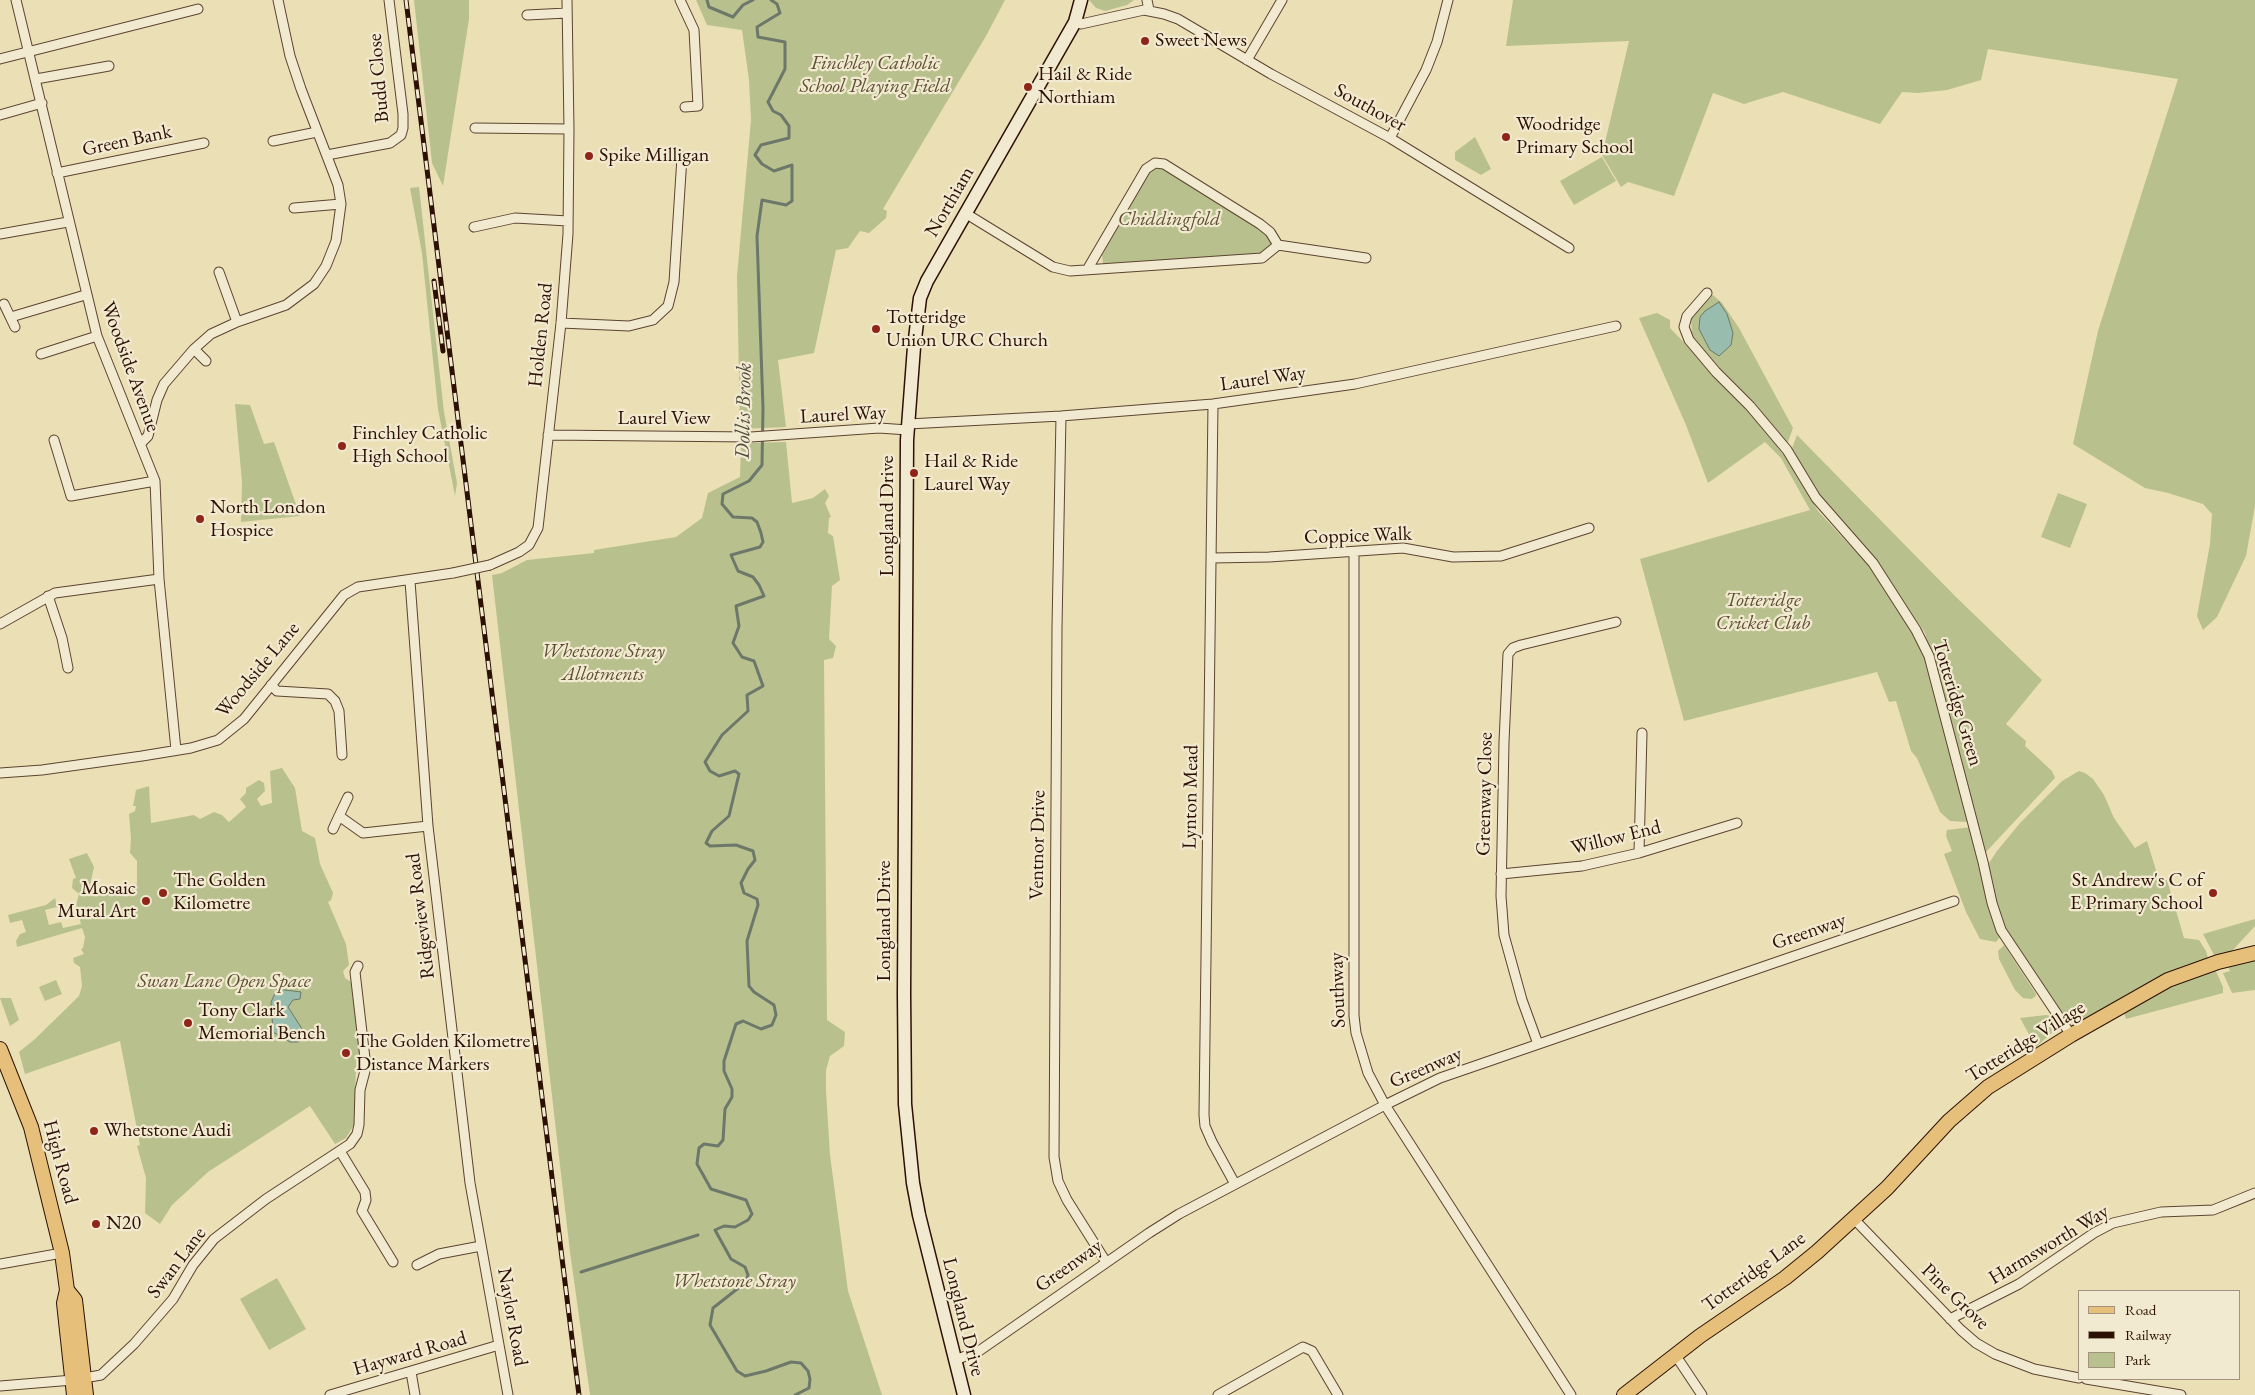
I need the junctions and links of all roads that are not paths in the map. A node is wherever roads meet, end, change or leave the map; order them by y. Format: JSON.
{"nodes":[{"id":1,"x":16,"y":0,"type":"edge"},
{"id":2,"x":278,"y":0,"type":"edge"},
{"id":3,"x":389,"y":0,"type":"edge"},
{"id":4,"x":567,"y":0,"type":"edge"},
{"id":5,"x":680,"y":0,"type":"edge"},
{"id":6,"x":1081,"y":0,"type":"edge"},
{"id":7,"x":1147,"y":0,"type":"edge"},
{"id":8,"x":1282,"y":0,"type":"edge"},
{"id":9,"x":1448,"y":0,"type":"edge"},
{"id":10,"x":198,"y":9,"type":"dead end"},
{"id":11,"x":1149,"y":10,"type":"junction"},
{"id":12,"x":567,"y":13,"type":"junction"},
{"id":13,"x":527,"y":15,"type":"dead end"},
{"id":14,"x":1075,"y":22,"type":"junction"},
{"id":15,"x":28,"y":53,"type":"junction"},
{"id":16,"x":0,"y":59,"type":"edge"},
{"id":17,"x":1247,"y":60,"type":"junction"},
{"id":18,"x":108,"y":66,"type":"dead end"},
{"id":19,"x":36,"y":79,"type":"junction"},
{"id":20,"x":42,"y":103,"type":"junction"},
{"id":21,"x":685,"y":107,"type":"dead end"},
{"id":22,"x":0,"y":116,"type":"edge"},
{"id":23,"x":475,"y":128,"type":"dead end"},
{"id":24,"x":569,"y":129,"type":"junction"},
{"id":25,"x":316,"y":132,"type":"junction"},
{"id":26,"x":1390,"y":138,"type":"junction"},
{"id":27,"x":273,"y":141,"type":"dead end"},
{"id":28,"x":204,"y":143,"type":"dead end"},
{"id":29,"x":327,"y":155,"type":"junction"},
{"id":30,"x":682,"y":157,"type":"dead end"},
{"id":31,"x":57,"y":173,"type":"junction"},
{"id":32,"x":341,"y":204,"type":"junction"},
{"id":33,"x":294,"y":208,"type":"dead end"},
{"id":34,"x":965,"y":213,"type":"junction"},
{"id":35,"x":568,"y":221,"type":"junction"},
{"id":36,"x":68,"y":222,"type":"junction"},
{"id":37,"x":474,"y":227,"type":"dead end"},
{"id":38,"x":0,"y":234,"type":"edge"},
{"id":39,"x":1278,"y":245,"type":"junction"},
{"id":40,"x":1569,"y":248,"type":"dead end"},
{"id":41,"x":1366,"y":258,"type":"dead end"},
{"id":42,"x":1087,"y":270,"type":"junction"},
{"id":43,"x":219,"y":272,"type":"dead end"},
{"id":44,"x":1707,"y":293,"type":"dead end"},
{"id":45,"x":85,"y":295,"type":"junction"},
{"id":46,"x":4,"y":304,"type":"dead end"},
{"id":47,"x":11,"y":316,"type":"junction"},
{"id":48,"x":237,"y":322,"type":"junction"},
{"id":49,"x":561,"y":323,"type":"junction"},
{"id":50,"x":1616,"y":326,"type":"dead end"},
{"id":51,"x":15,"y":327,"type":"dead end"},
{"id":52,"x":97,"y":336,"type":"junction"},
{"id":53,"x":194,"y":349,"type":"junction"},
{"id":54,"x":41,"y":354,"type":"dead end"},
{"id":55,"x":206,"y":361,"type":"dead end"},
{"id":56,"x":1213,"y":404,"type":"junction"},
{"id":57,"x":1061,"y":416,"type":"junction"},
{"id":58,"x":908,"y":431,"type":"junction"},
{"id":59,"x":548,"y":435,"type":"junction"},
{"id":60,"x":780,"y":436,"type":"joint"},
{"id":61,"x":54,"y":440,"type":"dead end"},
{"id":62,"x":140,"y":444,"type":"junction"},
{"id":63,"x":154,"y":481,"type":"junction"},
{"id":64,"x":1589,"y":528,"type":"dead end"},
{"id":65,"x":1354,"y":553,"type":"junction"},
{"id":66,"x":1212,"y":558,"type":"junction"},
{"id":67,"x":159,"y":579,"type":"junction"},
{"id":68,"x":410,"y":580,"type":"junction"},
{"id":69,"x":48,"y":596,"type":"junction"},
{"id":70,"x":1,"y":622,"type":"edge"},
{"id":71,"x":1616,"y":622,"type":"dead end"},
{"id":72,"x":68,"y":668,"type":"dead end"},
{"id":73,"x":270,"y":685,"type":"junction"},
{"id":74,"x":1642,"y":733,"type":"dead end"},
{"id":75,"x":176,"y":750,"type":"junction"},
{"id":76,"x":342,"y":755,"type":"dead end"},
{"id":77,"x":0,"y":773,"type":"edge"},
{"id":78,"x":348,"y":797,"type":"dead end"},
{"id":79,"x":339,"y":816,"type":"junction"},
{"id":80,"x":1737,"y":823,"type":"dead end"},
{"id":81,"x":428,"y":826,"type":"junction"},
{"id":82,"x":333,"y":829,"type":"dead end"},
{"id":83,"x":1639,"y":853,"type":"junction"},
{"id":84,"x":1501,"y":874,"type":"junction"},
{"id":85,"x":1954,"y":901,"type":"dead end"},
{"id":86,"x":2255,"y":953,"type":"edge"},
{"id":87,"x":358,"y":966,"type":"dead end"},
{"id":88,"x":2072,"y":1035,"type":"junction"},
{"id":89,"x":1538,"y":1044,"type":"junction"},
{"id":90,"x":0,"y":1049,"type":"edge"},
{"id":91,"x":1385,"y":1105,"type":"junction"},
{"id":92,"x":340,"y":1151,"type":"junction"},
{"id":93,"x":1235,"y":1184,"type":"junction"},
{"id":94,"x":2255,"y":1193,"type":"edge"},
{"id":95,"x":1854,"y":1219,"type":"junction"},
{"id":96,"x":481,"y":1246,"type":"junction"},
{"id":97,"x":62,"y":1253,"type":"junction"},
{"id":98,"x":393,"y":1262,"type":"dead end"},
{"id":99,"x":1106,"y":1262,"type":"junction"},
{"id":100,"x":0,"y":1264,"type":"edge"},
{"id":101,"x":418,"y":1265,"type":"dead end"},
{"id":102,"x":1950,"y":1320,"type":"junction"},
{"id":103,"x":499,"y":1346,"type":"junction"},
{"id":104,"x":1676,"y":1356,"type":"junction"},
{"id":105,"x":955,"y":1360,"type":"junction"},
{"id":106,"x":411,"y":1372,"type":"junction"},
{"id":107,"x":2078,"y":1378,"type":"edge"},
{"id":108,"x":79,"y":1380,"type":"junction"},
{"id":109,"x":2092,"y":1380,"type":"edge"},
{"id":110,"x":0,"y":1386,"type":"edge"},
{"id":111,"x":74,"y":1395,"type":"edge"},
{"id":112,"x":86,"y":1395,"type":"edge"},
{"id":113,"x":330,"y":1395,"type":"edge"},
{"id":114,"x":415,"y":1395,"type":"edge"},
{"id":115,"x":508,"y":1395,"type":"edge"},
{"id":116,"x":964,"y":1395,"type":"edge"},
{"id":117,"x":1218,"y":1395,"type":"edge"},
{"id":118,"x":1338,"y":1395,"type":"edge"},
{"id":119,"x":1571,"y":1395,"type":"edge"},
{"id":120,"x":1624,"y":1395,"type":"edge"},
{"id":121,"x":1702,"y":1395,"type":"edge"},
{"id":122,"x":2181,"y":1395,"type":"edge"}],
"edges":[{"from":1,"to":15,"type":"street","name":"Woodside Avenue"},
{"from":2,"to":25,"type":"street"},
{"from":3,"to":29,"type":"street","name":"Budd Close"},
{"from":4,"to":12,"type":"street","name":"Holden Road"},
{"from":5,"to":21,"type":"street"},
{"from":6,"to":14,"type":"street","name":"Northiam"},
{"from":7,"to":11,"type":"street"},
{"from":8,"to":17,"type":"street"},
{"from":9,"to":26,"type":"street"},
{"from":10,"to":15,"type":"street"},
{"from":11,"to":14,"type":"street","name":"Southover"},
{"from":11,"to":17,"type":"street","name":"Southover"},
{"from":12,"to":13,"type":"street"},
{"from":12,"to":24,"type":"street","name":"Holden Road"},
{"from":14,"to":34,"type":"street","name":"Northiam"},
{"from":15,"to":16,"type":"street"},
{"from":15,"to":19,"type":"street","name":"Woodside Avenue"},
{"from":17,"to":26,"type":"street","name":"Southover"},
{"from":18,"to":19,"type":"street"},
{"from":19,"to":20,"type":"street","name":"Woodside Avenue"},
{"from":20,"to":22,"type":"street"},
{"from":20,"to":31,"type":"street","name":"Woodside Avenue"},
{"from":23,"to":24,"type":"street"},
{"from":24,"to":35,"type":"street","name":"Holden Road"},
{"from":25,"to":27,"type":"street"},
{"from":25,"to":29,"type":"street"},
{"from":26,"to":40,"type":"street","name":"Southover"},
{"from":28,"to":31,"type":"street","name":"Green Bank"},
{"from":29,"to":32,"type":"street"},
{"from":30,"to":49,"type":"street"},
{"from":31,"to":36,"type":"street","name":"Woodside Avenue"},
{"from":32,"to":33,"type":"street"},
{"from":32,"to":48,"type":"street"},
{"from":34,"to":42,"type":"street"},
{"from":34,"to":58,"type":"street","name":"Northiam"},
{"from":35,"to":37,"type":"street"},
{"from":35,"to":49,"type":"street","name":"Holden Road"},
{"from":36,"to":38,"type":"street"},
{"from":36,"to":45,"type":"street","name":"Woodside Avenue"},
{"from":39,"to":41,"type":"street"},
{"from":39,"to":42,"type":"street"},
{"from":39,"to":42,"type":"street"},
{"from":43,"to":48,"type":"street"},
{"from":44,"to":88,"type":"street","name":"Totteridge Green"},
{"from":45,"to":47,"type":"street"},
{"from":45,"to":52,"type":"street","name":"Woodside Avenue"},
{"from":46,"to":47,"type":"street"},
{"from":47,"to":51,"type":"street"},
{"from":48,"to":53,"type":"street"},
{"from":49,"to":59,"type":"street","name":"Holden Road"},
{"from":50,"to":56,"type":"street","name":"Laurel Way"},
{"from":52,"to":54,"type":"street"},
{"from":52,"to":62,"type":"street","name":"Woodside Avenue"},
{"from":53,"to":55,"type":"street"},
{"from":53,"to":62,"type":"street"},
{"from":56,"to":57,"type":"street","name":"Laurel Way"},
{"from":56,"to":66,"type":"street","name":"Lynton Mead"},
{"from":57,"to":58,"type":"street","name":"Laurel Way"},
{"from":57,"to":99,"type":"street","name":"Ventnor Drive"},
{"from":58,"to":60,"type":"street","name":"Laurel Way"},
{"from":58,"to":105,"type":"street","name":"Longland Drive"},
{"from":59,"to":60,"type":"street","name":"Laurel View"},
{"from":59,"to":68,"type":"street","name":"Holden Road","bridge":true},
{"from":61,"to":63,"type":"street"},
{"from":62,"to":63,"type":"street","name":"Woodside Avenue"},
{"from":63,"to":67,"type":"street","name":"Woodside Avenue"},
{"from":64,"to":65,"type":"street","name":"Coppice Walk"},
{"from":65,"to":66,"type":"street","name":"Coppice Walk"},
{"from":65,"to":91,"type":"street","name":"Southway"},
{"from":66,"to":93,"type":"street","name":"Lynton Mead"},
{"from":67,"to":69,"type":"street"},
{"from":67,"to":75,"type":"street","name":"Woodside Avenue"},
{"from":68,"to":73,"type":"street","name":"Woodside Lane"},
{"from":68,"to":81,"type":"street","name":"Ridgeview Road"},
{"from":69,"to":70,"type":"street"},
{"from":69,"to":72,"type":"street"},
{"from":71,"to":84,"type":"street","name":"Greenway Close"},
{"from":73,"to":75,"type":"street","name":"Woodside Lane"},
{"from":73,"to":76,"type":"street"},
{"from":74,"to":83,"type":"street"},
{"from":75,"to":77,"type":"street","name":"Woodside Lane"},
{"from":78,"to":79,"type":"street"},
{"from":79,"to":81,"type":"street"},
{"from":79,"to":82,"type":"street"},
{"from":80,"to":83,"type":"street","name":"Willow End"},
{"from":81,"to":96,"type":"street","name":"Ridgeview Road"},
{"from":83,"to":84,"type":"street","name":"Willow End"},
{"from":84,"to":89,"type":"street","name":"Greenway Close"},
{"from":85,"to":89,"type":"street","name":"Greenway"},
{"from":86,"to":88,"type":"main road","name":"Totteridge Village"},
{"from":87,"to":92,"type":"street","name":"Swan Lane"},
{"from":88,"to":95,"type":"main road","name":"Totteridge Village"},
{"from":89,"to":91,"type":"street","name":"Greenway"},
{"from":90,"to":97,"type":"main road","name":"High Road"},
{"from":91,"to":93,"type":"street","name":"Greenway"},
{"from":91,"to":119,"type":"street","name":"Southway"},
{"from":92,"to":98,"type":"street"},
{"from":92,"to":108,"type":"street","name":"Swan Lane"},
{"from":93,"to":99,"type":"street","name":"Greenway"},
{"from":94,"to":102,"type":"street","name":"Harmsworth Way"},
{"from":95,"to":102,"type":"street","name":"Pine Grove"},
{"from":95,"to":104,"type":"main road","name":"Totteridge Lane"},
{"from":96,"to":101,"type":"street"},
{"from":96,"to":103,"type":"street","name":"Naylor Road"},
{"from":97,"to":100,"type":"street"},
{"from":97,"to":108,"type":"main road","name":"High Road"},
{"from":99,"to":105,"type":"street","name":"Greenway"},
{"from":102,"to":107,"type":"street","name":"Pine Grove"},
{"from":103,"to":106,"type":"street","name":"Hayward Road"},
{"from":103,"to":115,"type":"street","name":"Naylor Road"},
{"from":104,"to":120,"type":"main road","name":"Totteridge Lane"},
{"from":104,"to":121,"type":"street"},
{"from":105,"to":116,"type":"street","name":"Longland Drive"},
{"from":106,"to":113,"type":"street","name":"Hayward Road"},
{"from":106,"to":114,"type":"street"},
{"from":108,"to":110,"type":"street","name":"Swan Lane"},
{"from":108,"to":111,"type":"main road","name":"High Road"},
{"from":108,"to":112,"type":"main road","name":"High Road"},
{"from":109,"to":122,"type":"street"},
{"from":117,"to":118,"type":"street"}]}
